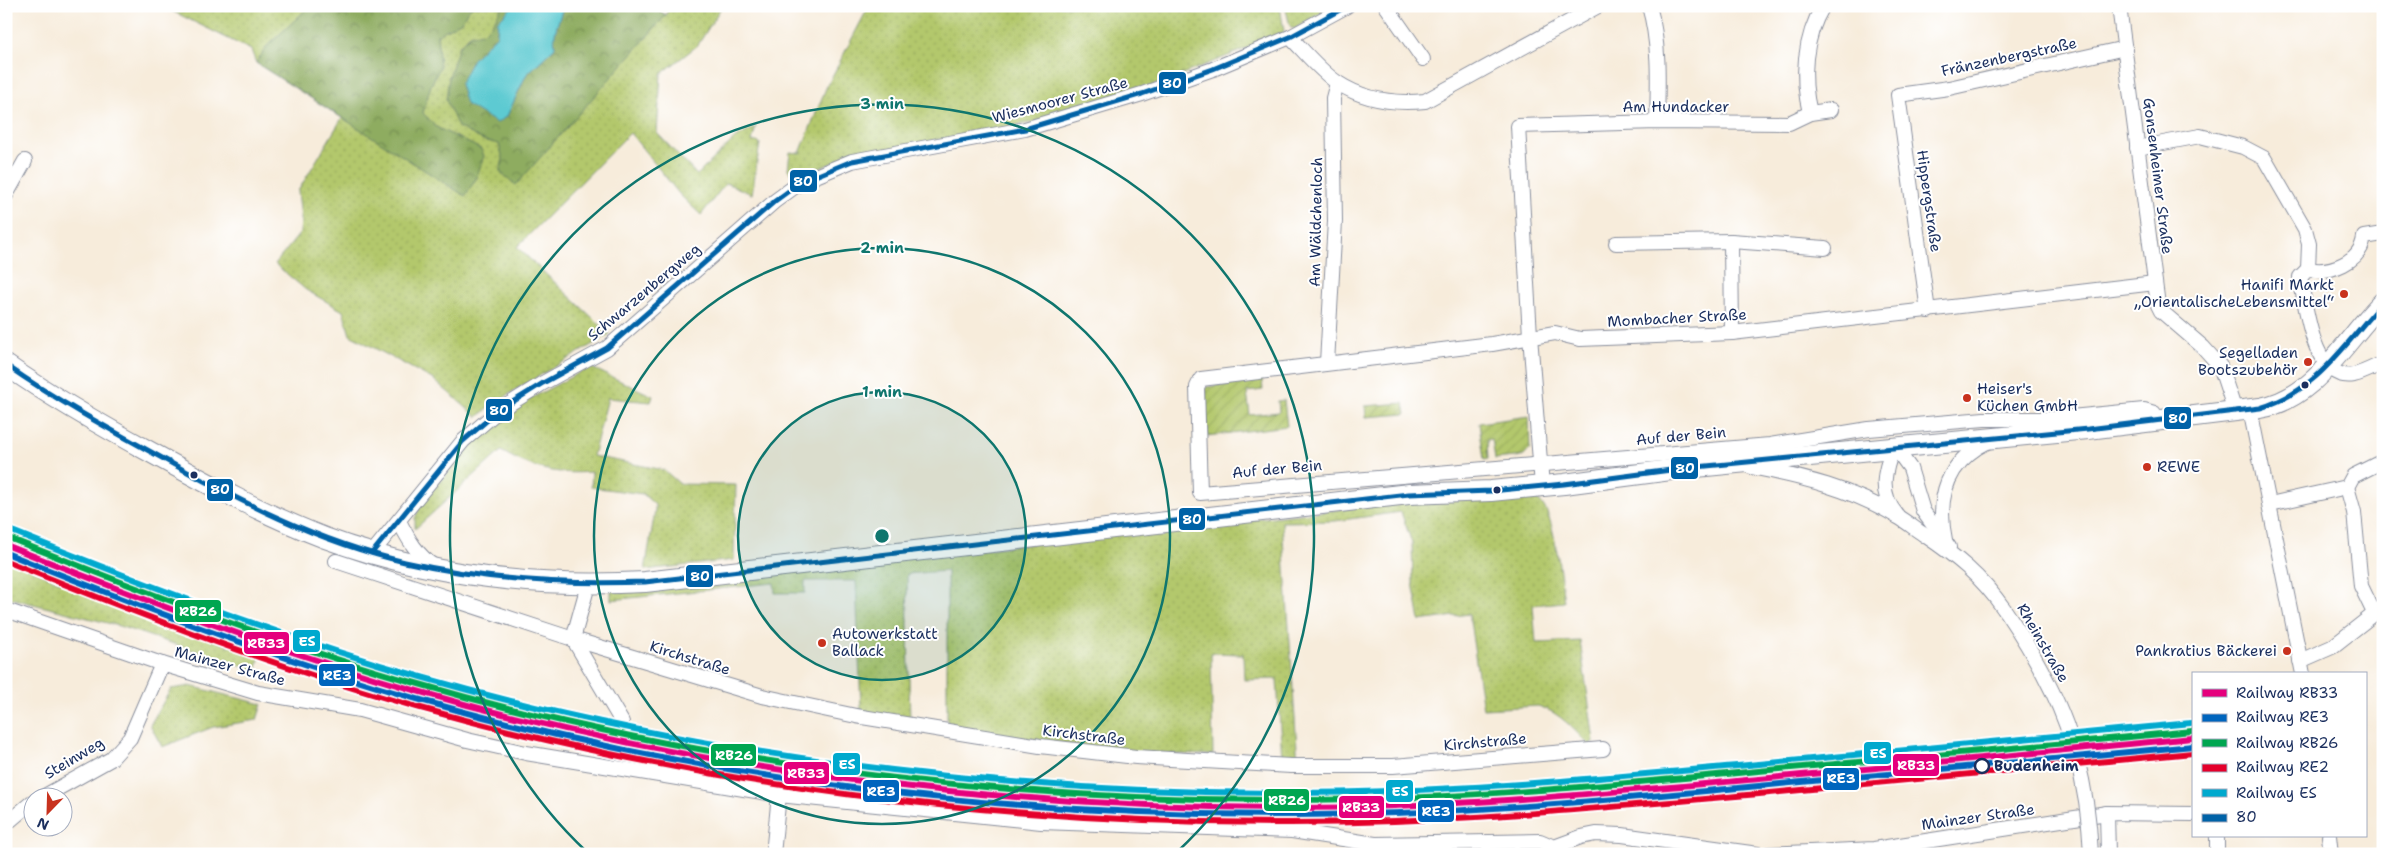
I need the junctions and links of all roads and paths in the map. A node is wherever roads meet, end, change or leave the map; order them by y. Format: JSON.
{"nodes":[{"id":1,"x":1347,"y":6,"type":"edge"},
{"id":2,"x":1386,"y":6,"type":"edge"},
{"id":3,"x":1598,"y":6,"type":"edge"},
{"id":4,"x":1649,"y":6,"type":"edge"},
{"id":5,"x":1823,"y":6,"type":"edge"},
{"id":6,"x":2119,"y":6,"type":"edge"},
{"id":7,"x":1290,"y":36,"type":"junction"},
{"id":8,"x":2126,"y":48,"type":"junction"},
{"id":9,"x":1423,"y":59,"type":"dead end"},
{"id":10,"x":1337,"y":83,"type":"junction"},
{"id":11,"x":1898,"y":95,"type":"joint"},
{"id":12,"x":1831,"y":110,"type":"dead end"},
{"id":13,"x":1810,"y":113,"type":"junction"},
{"id":14,"x":1657,"y":122,"type":"junction"},
{"id":15,"x":2137,"y":148,"type":"junction"},
{"id":16,"x":25,"y":161,"type":"dead end"},
{"id":17,"x":6,"y":195,"type":"edge"},
{"id":18,"x":775,"y":201,"type":"joint"},
{"id":19,"x":2383,"y":234,"type":"edge"},
{"id":20,"x":1731,"y":241,"type":"junction"},
{"id":21,"x":1616,"y":243,"type":"dead end"},
{"id":22,"x":1825,"y":248,"type":"dead end"},
{"id":23,"x":2308,"y":268,"type":"junction"},
{"id":24,"x":2155,"y":283,"type":"junction"},
{"id":25,"x":2383,"y":302,"type":"edge"},
{"id":26,"x":1928,"y":311,"type":"junction"},
{"id":27,"x":1732,"y":333,"type":"junction"},
{"id":28,"x":1530,"y":336,"type":"junction"},
{"id":29,"x":1327,"y":363,"type":"junction"},
{"id":30,"x":2383,"y":363,"type":"edge"},
{"id":31,"x":6,"y":365,"type":"edge"},
{"id":32,"x":2328,"y":367,"type":"junction"},
{"id":33,"x":2242,"y":410,"type":"junction"},
{"id":34,"x":2158,"y":421,"type":"junction"},
{"id":35,"x":1997,"y":437,"type":"junction"},
{"id":36,"x":1894,"y":446,"type":"junction"},
{"id":37,"x":2383,"y":461,"type":"edge"},
{"id":38,"x":1540,"y":463,"type":"junction"},
{"id":39,"x":1733,"y":463,"type":"junction"},
{"id":40,"x":1542,"y":486,"type":"junction"},
{"id":41,"x":2347,"y":487,"type":"junction"},
{"id":42,"x":1200,"y":493,"type":"joint"},
{"id":43,"x":2270,"y":504,"type":"junction"},
{"id":44,"x":1899,"y":518,"type":"junction"},
{"id":45,"x":399,"y":520,"type":"junction"},
{"id":46,"x":1945,"y":540,"type":"junction"},
{"id":47,"x":372,"y":553,"type":"junction"},
{"id":48,"x":1954,"y":554,"type":"junction"},
{"id":49,"x":336,"y":560,"type":"dead end"},
{"id":50,"x":439,"y":570,"type":"junction"},
{"id":51,"x":588,"y":585,"type":"junction"},
{"id":52,"x":6,"y":610,"type":"edge"},
{"id":53,"x":2378,"y":610,"type":"edge"},
{"id":54,"x":573,"y":640,"type":"junction"},
{"id":55,"x":162,"y":664,"type":"junction"},
{"id":56,"x":2301,"y":667,"type":"edge"},
{"id":57,"x":622,"y":722,"type":"dead end"},
{"id":58,"x":1603,"y":749,"type":"dead end"},
{"id":59,"x":58,"y":788,"type":"edge"},
{"id":60,"x":779,"y":795,"type":"junction"},
{"id":61,"x":22,"y":810,"type":"edge"},
{"id":62,"x":2107,"y":813,"type":"junction"},
{"id":63,"x":2192,"y":814,"type":"edge"},
{"id":64,"x":6,"y":824,"type":"edge"},
{"id":65,"x":2218,"y":838,"type":"edge"},
{"id":66,"x":2328,"y":838,"type":"edge"},
{"id":67,"x":1556,"y":850,"type":"edge"},
{"id":68,"x":773,"y":854,"type":"edge"},
{"id":69,"x":1758,"y":854,"type":"edge"},
{"id":70,"x":1768,"y":854,"type":"edge"},
{"id":71,"x":2091,"y":854,"type":"edge"},
{"id":72,"x":2108,"y":854,"type":"edge"},
{"id":73,"x":2217,"y":854,"type":"edge"},
{"id":74,"x":2331,"y":854,"type":"edge"}],
"edges":[{"from":1,"to":7,"type":"street","name":"Wiesmoorer Straße"},
{"from":2,"to":9,"type":"street"},
{"from":3,"to":10,"type":"street"},
{"from":4,"to":14,"type":"street"},
{"from":5,"to":13,"type":"street"},
{"from":6,"to":8,"type":"street","name":"Gonsenheimer Straße"},
{"from":7,"to":10,"type":"street"},
{"from":7,"to":18,"type":"street","name":"Wiesmoorer Straße"},
{"from":8,"to":11,"type":"street","name":"Fränzenbergstraße"},
{"from":8,"to":15,"type":"street","name":"Gonsenheimer Straße"},
{"from":10,"to":29,"type":"street","name":"Am Wäldchenloch"},
{"from":11,"to":26,"type":"street","name":"Hippergstraße"},
{"from":12,"to":13,"type":"street","name":"Am Hundacker"},
{"from":13,"to":14,"type":"street","name":"Am Hundacker"},
{"from":14,"to":28,"type":"street","name":"Am Hundacker"},
{"from":15,"to":23,"type":"street"},
{"from":15,"to":24,"type":"street","name":"Gonsenheimer Straße"},
{"from":16,"to":17,"type":"street"},
{"from":18,"to":45,"type":"street","name":"Schwarzenbergweg"},
{"from":19,"to":23,"type":"street"},
{"from":20,"to":21,"type":"street"},
{"from":20,"to":22,"type":"street"},
{"from":20,"to":27,"type":"street"},
{"from":23,"to":32,"type":"street"},
{"from":24,"to":26,"type":"street","name":"Mombacher Straße"},
{"from":24,"to":33,"type":"street","name":"Gonsenheimer Straße"},
{"from":25,"to":32,"type":"main road"},
{"from":26,"to":27,"type":"street","name":"Mombacher Straße"},
{"from":27,"to":28,"type":"street","name":"Mombacher Straße"},
{"from":28,"to":29,"type":"street","name":"Mombacher Straße"},
{"from":28,"to":38,"type":"street"},
{"from":29,"to":42,"type":"street","name":"Mombacher Straße"},
{"from":30,"to":32,"type":"street"},
{"from":31,"to":47,"type":"main road"},
{"from":32,"to":33,"type":"main road"},
{"from":33,"to":34,"type":"main road"},
{"from":33,"to":43,"type":"street","name":"Gonsenheimer Straße"},
{"from":34,"to":35,"type":"main road"},
{"from":34,"to":38,"type":"street","name":"Auf der Bein"},
{"from":35,"to":36,"type":"main road"},
{"from":35,"to":46,"type":"street","name":"Rheinstraße"},
{"from":36,"to":39,"type":"main road"},
{"from":36,"to":44,"type":"street","name":"Rheinstraße"},
{"from":36,"to":46,"type":"street","name":"Rheinstraße"},
{"from":37,"to":41,"type":"street"},
{"from":38,"to":40,"type":"street"},
{"from":38,"to":42,"type":"street","name":"Auf der Bein"},
{"from":39,"to":40,"type":"main road"},
{"from":39,"to":44,"type":"street","name":"Rheinstraße"},
{"from":40,"to":51,"type":"main road"},
{"from":41,"to":43,"type":"street"},
{"from":41,"to":53,"type":"street"},
{"from":43,"to":56,"type":"street","name":"Gonsenheimer Straße"},
{"from":44,"to":48,"type":"street","name":"Rheinstraße"},
{"from":45,"to":47,"type":"street","name":"Schwarzenbergweg"},
{"from":45,"to":50,"type":"street"},
{"from":46,"to":48,"type":"street","name":"Rheinstraße"},
{"from":47,"to":50,"type":"main road"},
{"from":48,"to":71,"type":"street","name":"Rheinstraße","bridge":true},
{"from":49,"to":54,"type":"street","name":"Kirchstraße"},
{"from":50,"to":51,"type":"main road"},
{"from":51,"to":54,"type":"street"},
{"from":52,"to":55,"type":"street","name":"Mainzer Straße"},
{"from":53,"to":56,"type":"street"},
{"from":54,"to":57,"type":"street"},
{"from":54,"to":58,"type":"street","name":"Kirchstraße"},
{"from":55,"to":59,"type":"street","name":"Steinweg"},
{"from":55,"to":60,"type":"street","name":"Mainzer Straße"},
{"from":60,"to":67,"type":"street","name":"Mainzer Straße"},
{"from":60,"to":68,"type":"street"},
{"from":61,"to":64,"type":"street"},
{"from":62,"to":63,"type":"street","name":"Mainzer Straße"},
{"from":62,"to":70,"type":"street","name":"Mainzer Straße"},
{"from":62,"to":72,"type":"street"},
{"from":65,"to":73,"type":"street"},
{"from":66,"to":74,"type":"street"},
{"from":67,"to":69,"type":"street","name":"Mainzer Straße"}]}
